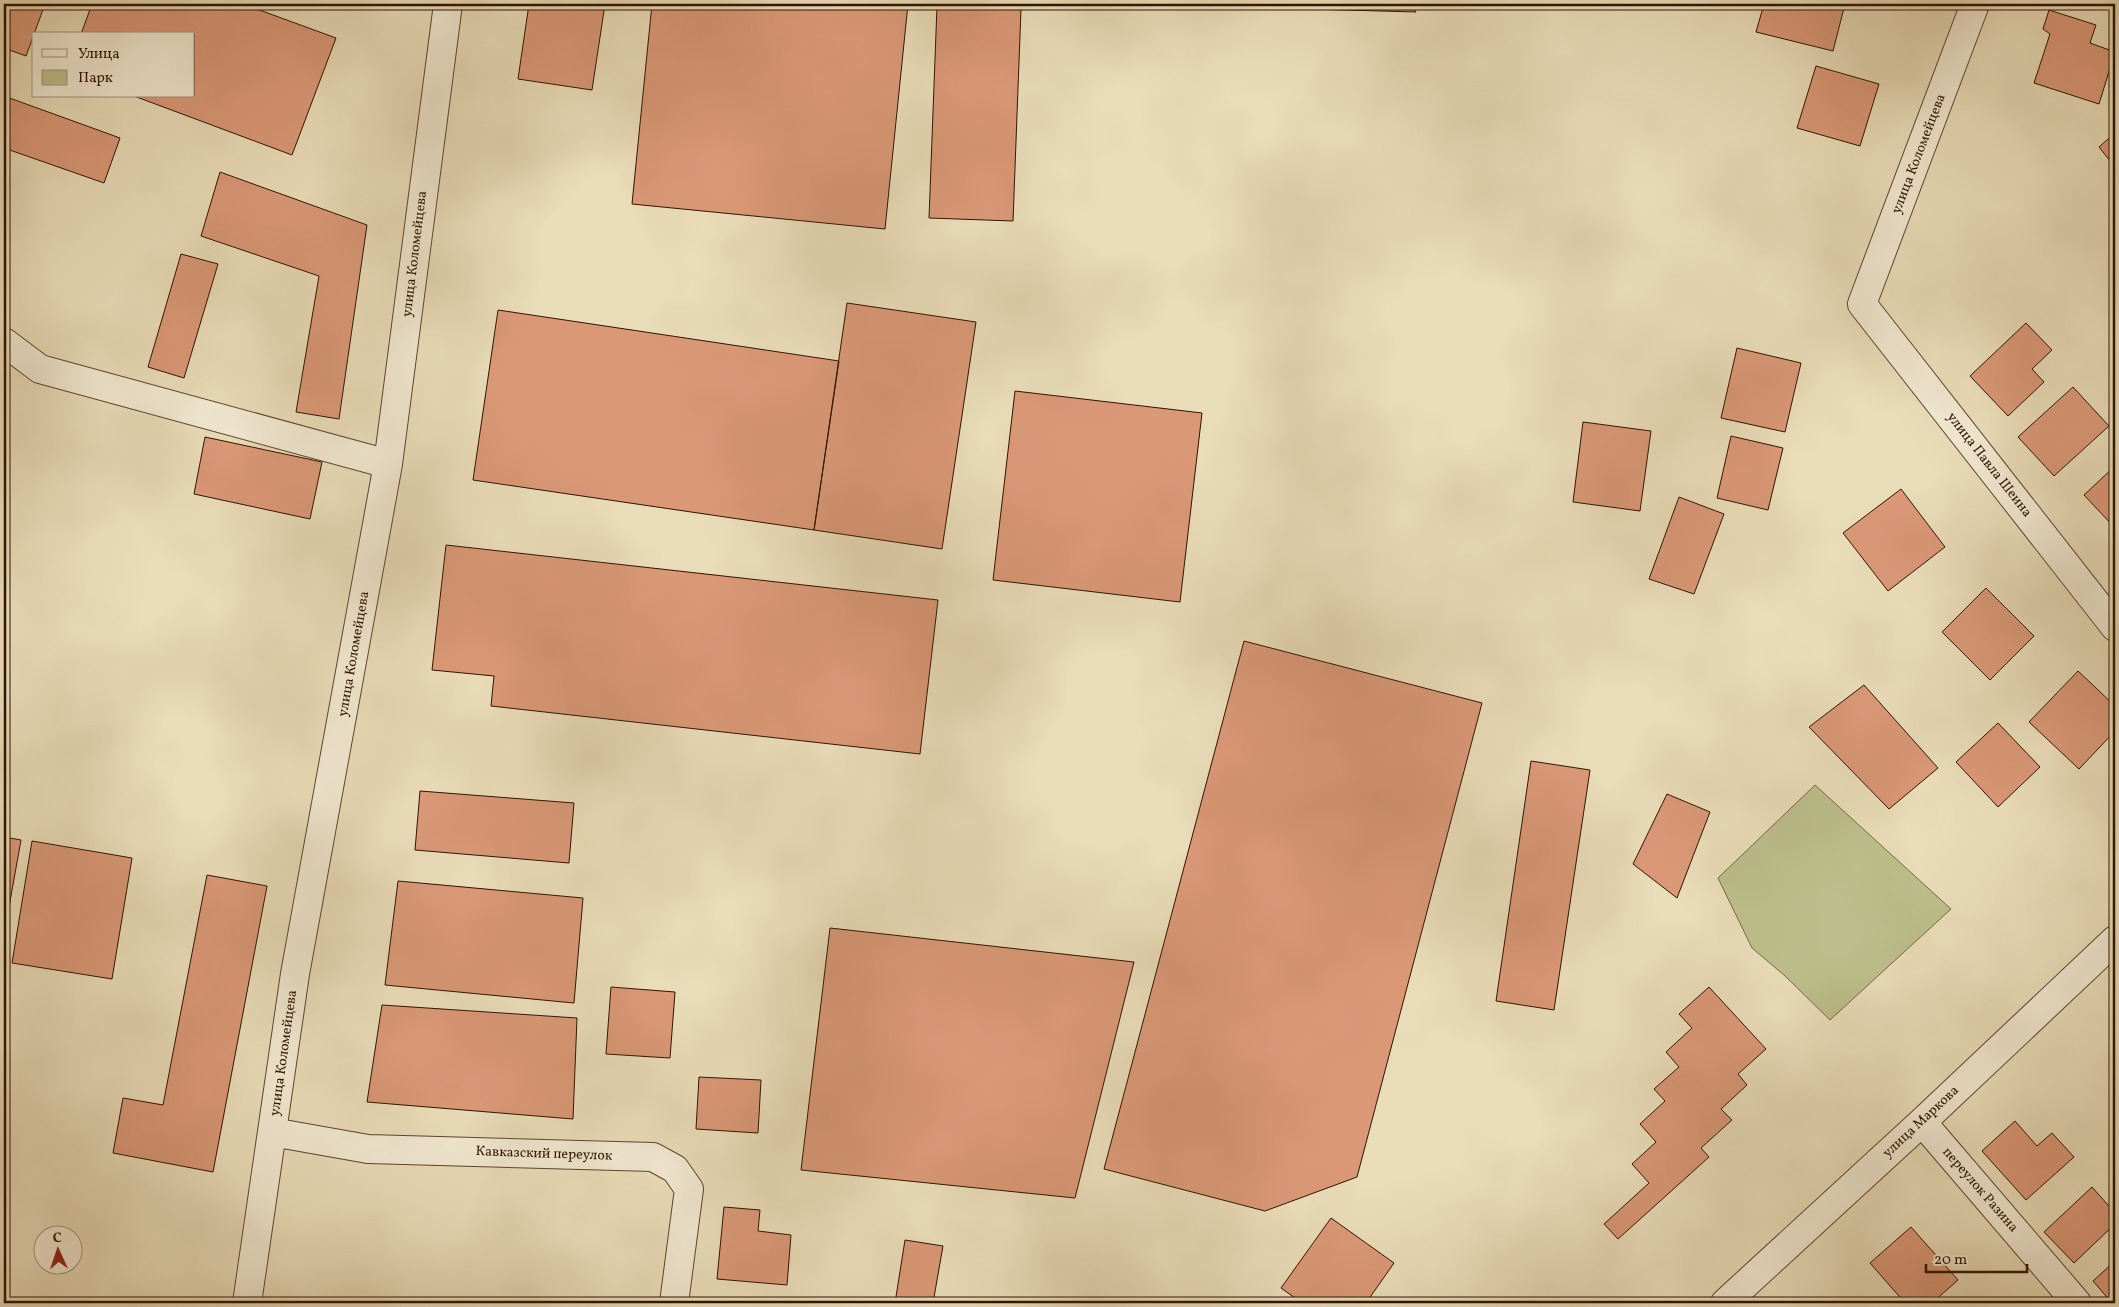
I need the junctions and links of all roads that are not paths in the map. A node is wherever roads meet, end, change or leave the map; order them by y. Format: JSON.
{"nodes":[{"id":1,"x":448,"y":4,"type":"edge"},
{"id":2,"x":1975,"y":4,"type":"edge"},
{"id":3,"x":1862,"y":304,"type":"joint"},
{"id":4,"x":4,"y":342,"type":"edge"},
{"id":5,"x":388,"y":464,"type":"junction"},
{"id":6,"x":2115,"y":626,"type":"edge"},
{"id":7,"x":2115,"y":940,"type":"edge"},
{"id":8,"x":1922,"y":1122,"type":"junction"},
{"id":9,"x":272,"y":1132,"type":"junction"},
{"id":10,"x":247,"y":1303,"type":"edge"},
{"id":11,"x":674,"y":1303,"type":"edge"},
{"id":12,"x":1725,"y":1303,"type":"edge"},
{"id":13,"x":2077,"y":1303,"type":"edge"}],
"edges":[{"from":1,"to":5,"type":"street","name":"улица Коломейцева"},
{"from":2,"to":3,"type":"street","name":"улица Коломейцева"},
{"from":3,"to":6,"type":"street","name":"улица Павла Шеина"},
{"from":4,"to":5,"type":"street"},
{"from":5,"to":9,"type":"street","name":"улица Коломейцева"},
{"from":7,"to":8,"type":"street","name":"улица Маркова"},
{"from":8,"to":12,"type":"street","name":"улица Маркова"},
{"from":8,"to":13,"type":"street","name":"переулок Разина"},
{"from":9,"to":10,"type":"street","name":"улица Коломейцева"},
{"from":9,"to":11,"type":"street","name":"Кавказский переулок"}]}
